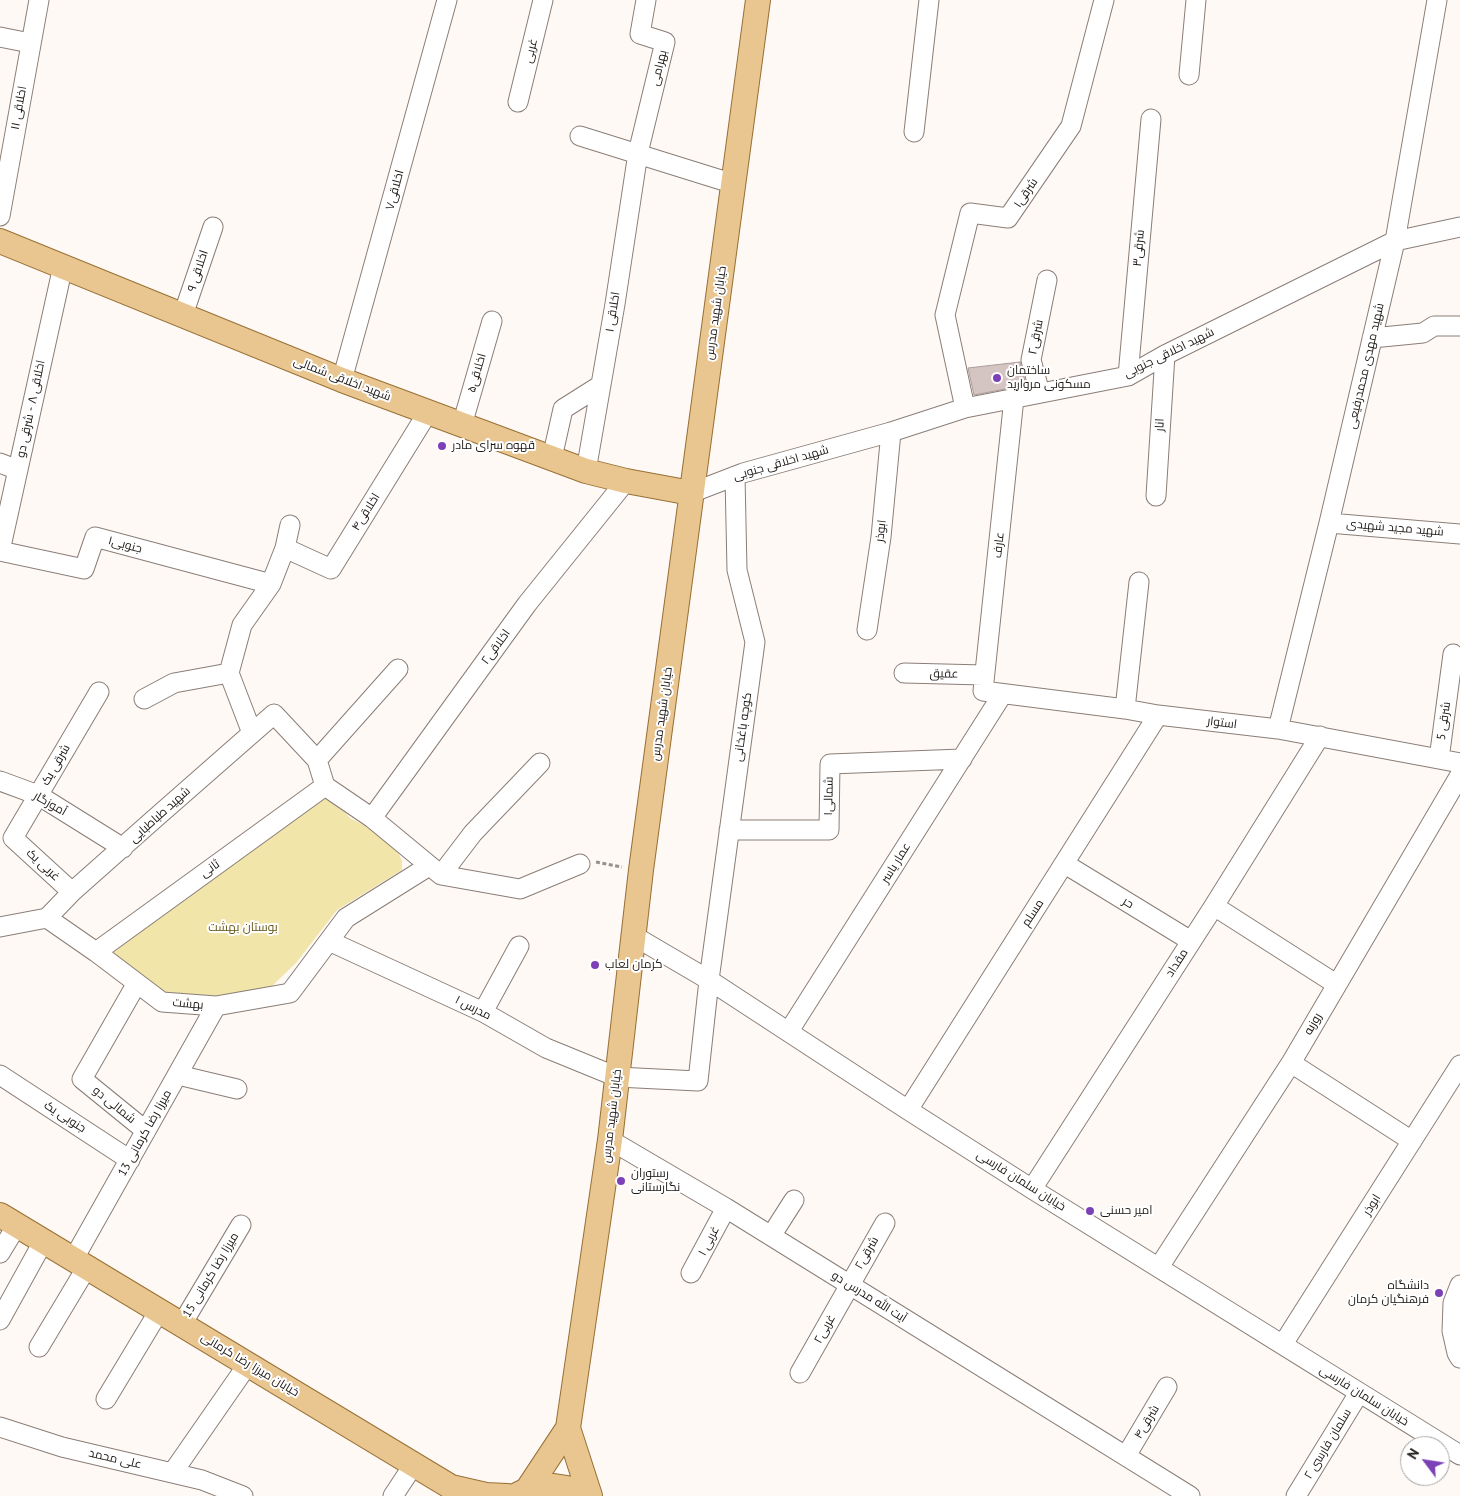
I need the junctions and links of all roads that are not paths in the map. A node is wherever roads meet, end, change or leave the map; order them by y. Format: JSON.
{"nodes":[{"id":1,"x":39,"y":0,"type":"edge"},
{"id":2,"x":447,"y":0,"type":"edge"},
{"id":3,"x":543,"y":0,"type":"edge"},
{"id":4,"x":646,"y":0,"type":"edge"},
{"id":5,"x":758,"y":0,"type":"edge"},
{"id":6,"x":929,"y":0,"type":"edge"},
{"id":7,"x":1104,"y":0,"type":"edge"},
{"id":8,"x":1196,"y":0,"type":"edge"},
{"id":9,"x":1438,"y":0,"type":"edge"},
{"id":10,"x":0,"y":37,"type":"edge"},
{"id":11,"x":30,"y":43,"type":"junction"},
{"id":12,"x":1189,"y":75,"type":"dead end"},
{"id":13,"x":518,"y":102,"type":"dead end"},
{"id":14,"x":1151,"y":119,"type":"dead end"},
{"id":15,"x":914,"y":132,"type":"dead end"},
{"id":16,"x":580,"y":136,"type":"dead end"},
{"id":17,"x":638,"y":153,"type":"junction"},
{"id":18,"x":734,"y":184,"type":"junction"},
{"id":19,"x":0,"y":216,"type":"edge"},
{"id":20,"x":213,"y":227,"type":"dead end"},
{"id":21,"x":1460,"y":227,"type":"edge"},
{"id":22,"x":0,"y":241,"type":"edge"},
{"id":23,"x":1396,"y":241,"type":"junction"},
{"id":24,"x":62,"y":266,"type":"junction"},
{"id":25,"x":1047,"y":280,"type":"dead end"},
{"id":26,"x":183,"y":315,"type":"junction"},
{"id":27,"x":492,"y":321,"type":"dead end"},
{"id":28,"x":1460,"y":326,"type":"edge"},
{"id":29,"x":1372,"y":338,"type":"junction"},
{"id":30,"x":1165,"y":355,"type":"junction"},
{"id":31,"x":1128,"y":376,"type":"junction"},
{"id":32,"x":342,"y":380,"type":"junction"},
{"id":33,"x":601,"y":386,"type":"junction"},
{"id":34,"x":1040,"y":393,"type":"junction"},
{"id":35,"x":1014,"y":398,"type":"junction"},
{"id":36,"x":965,"y":408,"type":"junction"},
{"id":37,"x":428,"y":412,"type":"junction"},
{"id":38,"x":462,"y":425,"type":"junction"},
{"id":39,"x":891,"y":432,"type":"junction"},
{"id":40,"x":552,"y":458,"type":"junction"},
{"id":41,"x":0,"y":463,"type":"edge"},
{"id":42,"x":18,"y":470,"type":"junction"},
{"id":43,"x":586,"y":471,"type":"junction"},
{"id":44,"x":735,"y":476,"type":"junction"},
{"id":45,"x":626,"y":481,"type":"junction"},
{"id":46,"x":691,"y":493,"type":"junction"},
{"id":47,"x":1156,"y":496,"type":"dead end"},
{"id":48,"x":1329,"y":523,"type":"junction"},
{"id":49,"x":290,"y":525,"type":"dead end"},
{"id":50,"x":1460,"y":534,"type":"edge"},
{"id":51,"x":286,"y":548,"type":"junction"},
{"id":52,"x":0,"y":551,"type":"edge"},
{"id":53,"x":1139,"y":582,"type":"dead end"},
{"id":54,"x":271,"y":584,"type":"junction"},
{"id":55,"x":866,"y":630,"type":"dead end"},
{"id":56,"x":1453,"y":654,"type":"dead end"},
{"id":57,"x":398,"y":669,"type":"dead end"},
{"id":58,"x":229,"y":673,"type":"junction"},
{"id":59,"x":904,"y":673,"type":"dead end"},
{"id":60,"x":983,"y":683,"type":"junction"},
{"id":61,"x":99,"y":692,"type":"dead end"},
{"id":62,"x":1002,"y":694,"type":"junction"},
{"id":63,"x":144,"y":699,"type":"dead end"},
{"id":64,"x":1125,"y":709,"type":"junction"},
{"id":65,"x":1158,"y":715,"type":"junction"},
{"id":66,"x":1278,"y":729,"type":"junction"},
{"id":67,"x":252,"y":733,"type":"junction"},
{"id":68,"x":1320,"y":736,"type":"junction"},
{"id":69,"x":1439,"y":758,"type":"junction"},
{"id":70,"x":962,"y":759,"type":"junction"},
{"id":71,"x":317,"y":760,"type":"junction"},
{"id":72,"x":540,"y":763,"type":"dead end"},
{"id":73,"x":1460,"y":763,"type":"edge"},
{"id":74,"x":1460,"y":775,"type":"edge"},
{"id":75,"x":0,"y":781,"type":"edge"},
{"id":76,"x":325,"y":786,"type":"junction"},
{"id":77,"x":38,"y":795,"type":"junction"},
{"id":78,"x":372,"y":818,"type":"junction"},
{"id":79,"x":729,"y":830,"type":"junction"},
{"id":80,"x":14,"y":838,"type":"joint"},
{"id":81,"x":123,"y":848,"type":"junction"},
{"id":82,"x":580,"y":864,"type":"road end"},
{"id":83,"x":1064,"y":864,"type":"junction"},
{"id":84,"x":435,"y":870,"type":"junction"},
{"id":85,"x":72,"y":892,"type":"junction"},
{"id":86,"x":1214,"y":906,"type":"junction"},
{"id":87,"x":47,"y":918,"type":"junction"},
{"id":88,"x":0,"y":927,"type":"edge"},
{"id":89,"x":634,"y":936,"type":"junction"},
{"id":90,"x":329,"y":941,"type":"junction"},
{"id":91,"x":1191,"y":941,"type":"junction"},
{"id":92,"x":519,"y":946,"type":"dead end"},
{"id":93,"x":96,"y":952,"type":"junction"},
{"id":94,"x":709,"y":980,"type":"junction"},
{"id":95,"x":137,"y":983,"type":"junction"},
{"id":96,"x":1336,"y":984,"type":"junction"},
{"id":97,"x":216,"y":1006,"type":"junction"},
{"id":98,"x":483,"y":1012,"type":"junction"},
{"id":99,"x":789,"y":1031,"type":"junction"},
{"id":100,"x":1291,"y":1063,"type":"junction"},
{"id":101,"x":1460,"y":1065,"type":"edge"},
{"id":102,"x":0,"y":1074,"type":"edge"},
{"id":103,"x":178,"y":1074,"type":"junction"},
{"id":104,"x":617,"y":1077,"type":"junction"},
{"id":105,"x":238,"y":1089,"type":"dead end"},
{"id":106,"x":908,"y":1110,"type":"junction"},
{"id":107,"x":146,"y":1131,"type":"junction"},
{"id":108,"x":610,"y":1140,"type":"junction"},
{"id":109,"x":1412,"y":1141,"type":"junction"},
{"id":110,"x":130,"y":1160,"type":"junction"},
{"id":111,"x":1032,"y":1189,"type":"junction"},
{"id":112,"x":794,"y":1200,"type":"dead end"},
{"id":113,"x":726,"y":1208,"type":"junction"},
{"id":114,"x":8,"y":1220,"type":"edge"},
{"id":115,"x":885,"y":1222,"type":"dead end"},
{"id":116,"x":241,"y":1226,"type":"dead end"},
{"id":117,"x":771,"y":1236,"type":"junction"},
{"id":118,"x":43,"y":1242,"type":"junction"},
{"id":119,"x":0,"y":1253,"type":"edge"},
{"id":120,"x":80,"y":1264,"type":"junction"},
{"id":121,"x":1159,"y":1267,"type":"junction"},
{"id":122,"x":691,"y":1273,"type":"dead end"},
{"id":123,"x":849,"y":1284,"type":"junction"},
{"id":124,"x":1460,"y":1285,"type":"edge"},
{"id":125,"x":159,"y":1310,"type":"junction"},
{"id":126,"x":0,"y":1320,"type":"edge"},
{"id":127,"x":182,"y":1324,"type":"junction"},
{"id":128,"x":1283,"y":1344,"type":"junction"},
{"id":129,"x":40,"y":1347,"type":"dead end"},
{"id":130,"x":1460,"y":1358,"type":"edge"},
{"id":131,"x":248,"y":1364,"type":"junction"},
{"id":132,"x":800,"y":1373,"type":"dead end"},
{"id":133,"x":1167,"y":1387,"type":"dead end"},
{"id":134,"x":1359,"y":1393,"type":"junction"},
{"id":135,"x":106,"y":1399,"type":"dead end"},
{"id":136,"x":0,"y":1427,"type":"edge"},
{"id":137,"x":568,"y":1428,"type":"junction"},
{"id":138,"x":1460,"y":1455,"type":"edge"},
{"id":139,"x":1126,"y":1456,"type":"junction"},
{"id":140,"x":414,"y":1464,"type":"junction"},
{"id":141,"x":173,"y":1472,"type":"junction"},
{"id":142,"x":455,"y":1491,"type":"edge"},
{"id":143,"x":237,"y":1493,"type":"edge"},
{"id":144,"x":517,"y":1494,"type":"edge"},
{"id":145,"x":393,"y":1496,"type":"edge"},
{"id":146,"x":586,"y":1496,"type":"edge"},
{"id":147,"x":590,"y":1496,"type":"edge"},
{"id":148,"x":1190,"y":1496,"type":"edge"},
{"id":149,"x":1296,"y":1496,"type":"edge"}],
"edges":[{"from":1,"to":11,"type":"street","name":"اخلاقی ۱۱"},
{"from":2,"to":32,"type":"street","name":"اخلاقی۷"},
{"from":3,"to":13,"type":"street","name":"غربی"},
{"from":4,"to":17,"type":"street","name":"بهرامی"},
{"from":5,"to":18,"type":"main road","name":"خیابان شهید مدرس"},
{"from":6,"to":15,"type":"street"},
{"from":7,"to":36,"type":"street","name":"شرقی۱"},
{"from":8,"to":12,"type":"street"},
{"from":9,"to":23,"type":"street","name":"شهید مهدی محمدرفیعی"},
{"from":10,"to":11,"type":"street"},
{"from":11,"to":19,"type":"street","name":"اخلاقی ۱۱"},
{"from":14,"to":31,"type":"street","name":"شرقی۳"},
{"from":16,"to":17,"type":"street"},
{"from":17,"to":18,"type":"street"},
{"from":17,"to":33,"type":"street","name":"اخلاقی ۱"},
{"from":18,"to":46,"type":"main road","name":"خیابان شهید مدرس"},
{"from":20,"to":26,"type":"street","name":"اخلاقی ۹"},
{"from":21,"to":23,"type":"street","name":"شهید اخلاقی جنوبی"},
{"from":22,"to":24,"type":"main road","name":"شهید اخلاقی شمالی"},
{"from":23,"to":29,"type":"street","name":"شهید مهدی محمدرفیعی"},
{"from":23,"to":30,"type":"street","name":"شهید اخلاقی جنوبی"},
{"from":24,"to":26,"type":"main road","name":"شهید اخلاقی شمالی"},
{"from":24,"to":42,"type":"street","name":"اخلاقی ۸ - شرقی دو"},
{"from":25,"to":34,"type":"street","name":"شرقی۲"},
{"from":26,"to":32,"type":"main road","name":"شهید اخلاقی شمالی"},
{"from":27,"to":38,"type":"street","name":"اخلاقی۵"},
{"from":28,"to":29,"type":"street"},
{"from":29,"to":48,"type":"street","name":"شهید مهدی محمدرفیعی"},
{"from":30,"to":31,"type":"street","name":"شهید اخلاقی جنوبی"},
{"from":30,"to":47,"type":"street","name":"انار"},
{"from":31,"to":34,"type":"street","name":"شهید اخلاقی جنوبی"},
{"from":32,"to":37,"type":"main road","name":"شهید اخلاقی شمالی"},
{"from":33,"to":40,"type":"street"},
{"from":33,"to":43,"type":"street","name":"اخلاقی ۱"},
{"from":34,"to":35,"type":"street","name":"شهید اخلاقی جنوبی"},
{"from":35,"to":36,"type":"street","name":"شهید اخلاقی جنوبی"},
{"from":35,"to":60,"type":"street","name":"عارف"},
{"from":36,"to":39,"type":"street","name":"شهید اخلاقی جنوبی"},
{"from":37,"to":38,"type":"main road","name":"شهید اخلاقی شمالی"},
{"from":37,"to":51,"type":"street","name":"اخلاقی۴"},
{"from":38,"to":40,"type":"main road","name":"شهید اخلاقی شمالی"},
{"from":39,"to":44,"type":"street","name":"شهید اخلاقی جنوبی"},
{"from":39,"to":55,"type":"street","name":"ابوذر"},
{"from":40,"to":43,"type":"main road","name":"شهید اخلاقی شمالی"},
{"from":41,"to":42,"type":"street"},
{"from":42,"to":52,"type":"street","name":"اخلاقی ۸ - شرقی دو"},
{"from":43,"to":45,"type":"main road","name":"شهید اخلاقی شمالی"},
{"from":44,"to":46,"type":"street","name":"شهید اخلاقی جنوبی"},
{"from":44,"to":79,"type":"street","name":"کوچه باغخانی"},
{"from":45,"to":46,"type":"main road","name":"شهید اخلاقی شمالی"},
{"from":45,"to":78,"type":"street","name":"اخلاقی۲"},
{"from":46,"to":89,"type":"main road","name":"خیابان شهید مدرس"},
{"from":48,"to":50,"type":"street","name":"شهید مجید شهیدی"},
{"from":48,"to":66,"type":"street","name":"شهید مهدی محمدرفیعی"},
{"from":49,"to":51,"type":"street"},
{"from":51,"to":54,"type":"street"},
{"from":52,"to":54,"type":"street","name":"جنوبی۱"},
{"from":53,"to":64,"type":"street"},
{"from":54,"to":58,"type":"street"},
{"from":56,"to":69,"type":"street","name":"شرقی 5"},
{"from":57,"to":71,"type":"street"},
{"from":58,"to":63,"type":"street"},
{"from":58,"to":67,"type":"street"},
{"from":59,"to":60,"type":"street","name":"عقیق"},
{"from":60,"to":62,"type":"street","name":"استوار"},
{"from":61,"to":77,"type":"street","name":"شرقی یک"},
{"from":62,"to":64,"type":"street","name":"استوار"},
{"from":62,"to":70,"type":"street","name":"عمار یاسر"},
{"from":64,"to":65,"type":"street","name":"استوار"},
{"from":65,"to":66,"type":"street","name":"استوار"},
{"from":65,"to":83,"type":"street","name":"مسلم"},
{"from":66,"to":68,"type":"street","name":"استوار"},
{"from":67,"to":71,"type":"street","name":"شهید طباطبایی"},
{"from":67,"to":81,"type":"street","name":"شهید طباطبایی"},
{"from":68,"to":69,"type":"street","name":"استوار"},
{"from":68,"to":86,"type":"street","name":"مقداد"},
{"from":69,"to":73,"type":"street","name":"استوار"},
{"from":70,"to":79,"type":"street","name":"شمالی۱"},
{"from":70,"to":99,"type":"street","name":"عمار یاسر"},
{"from":71,"to":76,"type":"street"},
{"from":72,"to":84,"type":"street"},
{"from":74,"to":96,"type":"street","name":"روزبه"},
{"from":75,"to":77,"type":"street","name":"آموزگار"},
{"from":76,"to":78,"type":"street"},
{"from":76,"to":93,"type":"street","name":"ثانی"},
{"from":77,"to":80,"type":"street","name":"شرقی یک"},
{"from":77,"to":81,"type":"street","name":"آموزگار"},
{"from":78,"to":84,"type":"street"},
{"from":79,"to":94,"type":"street","name":"کوچه باغخانی"},
{"from":80,"to":85,"type":"street","name":"غربی یک"},
{"from":81,"to":85,"type":"street","name":"شهید طباطبایی"},
{"from":82,"to":84,"type":"street"},
{"from":83,"to":91,"type":"street","name":"حر"},
{"from":83,"to":106,"type":"street","name":"مسلم"},
{"from":84,"to":90,"type":"street","name":"بهشت"},
{"from":85,"to":87,"type":"street","name":"شهید طباطبایی"},
{"from":86,"to":91,"type":"street","name":"مقداد"},
{"from":86,"to":96,"type":"street"},
{"from":87,"to":88,"type":"street"},
{"from":87,"to":93,"type":"street","name":"بهشت"},
{"from":89,"to":94,"type":"street","name":"خیابان سلمان فارسی"},
{"from":89,"to":104,"type":"main road","name":"خیابان شهید مدرس"},
{"from":90,"to":97,"type":"street","name":"بهشت"},
{"from":90,"to":98,"type":"street","name":"مدرس ۱"},
{"from":91,"to":111,"type":"street","name":"مقداد"},
{"from":92,"to":98,"type":"street"},
{"from":93,"to":95,"type":"street","name":"بهشت"},
{"from":94,"to":99,"type":"street","name":"خیابان سلمان فارسی"},
{"from":94,"to":104,"type":"street","name":"مدرس ۱"},
{"from":95,"to":97,"type":"street","name":"بهشت"},
{"from":95,"to":107,"type":"street","name":"شمالی دو"},
{"from":96,"to":100,"type":"street","name":"روزبه"},
{"from":97,"to":103,"type":"street","name":"میرزا رضا کرمانی 13"},
{"from":98,"to":104,"type":"street","name":"مدرس ۱"},
{"from":99,"to":106,"type":"street","name":"خیابان سلمان فارسی"},
{"from":100,"to":109,"type":"street"},
{"from":100,"to":121,"type":"street","name":"روزبه"},
{"from":101,"to":109,"type":"street","name":"ابوذر"},
{"from":102,"to":110,"type":"street","name":"جنوبی یک"},
{"from":103,"to":105,"type":"street"},
{"from":103,"to":107,"type":"street","name":"میرزا رضا کرمانی 13"},
{"from":104,"to":108,"type":"main road","name":"خیابان شهید مدرس"},
{"from":106,"to":111,"type":"street","name":"خیابان سلمان فارسی"},
{"from":107,"to":110,"type":"street","name":"میرزا رضا کرمانی 13"},
{"from":108,"to":113,"type":"street","name":"آیت الله مدرس دو"},
{"from":108,"to":137,"type":"main road","name":"خیابان شهید مدرس"},
{"from":109,"to":128,"type":"street","name":"ابوذر"},
{"from":110,"to":120,"type":"street","name":"میرزا رضا کرمانی 13"},
{"from":111,"to":121,"type":"street","name":"خیابان سلمان فارسی"},
{"from":112,"to":117,"type":"street"},
{"from":113,"to":117,"type":"street","name":"آیت الله مدرس دو"},
{"from":113,"to":122,"type":"street","name":"غربی ۱"},
{"from":114,"to":118,"type":"main road","name":"خیابان میرزا رضا کرمانی"},
{"from":114,"to":119,"type":"street"},
{"from":115,"to":123,"type":"street","name":"شرقی۲"},
{"from":116,"to":127,"type":"street","name":"میرزا رضا کرمانی 15"},
{"from":117,"to":123,"type":"street","name":"آیت الله مدرس دو"},
{"from":118,"to":120,"type":"main road","name":"خیابان میرزا رضا کرمانی"},
{"from":118,"to":126,"type":"street"},
{"from":120,"to":125,"type":"main road","name":"خیابان میرزا رضا کرمانی"},
{"from":120,"to":129,"type":"street","name":"میرزا رضا کرمانی 13"},
{"from":121,"to":128,"type":"street","name":"خیابان سلمان فارسی"},
{"from":123,"to":132,"type":"street","name":"غربی۲"},
{"from":123,"to":139,"type":"street","name":"آیت الله مدرس دو"},
{"from":124,"to":130,"type":"street"},
{"from":125,"to":127,"type":"main road","name":"خیابان میرزا رضا کرمانی"},
{"from":125,"to":135,"type":"street"},
{"from":127,"to":131,"type":"main road","name":"خیابان میرزا رضا کرمانی"},
{"from":128,"to":134,"type":"street","name":"خیابان سلمان فارسی"},
{"from":131,"to":140,"type":"main road","name":"خیابان میرزا رضا کرمانی"},
{"from":131,"to":141,"type":"street"},
{"from":133,"to":139,"type":"street","name":"شرقی۴"},
{"from":134,"to":138,"type":"street","name":"خیابان سلمان فارسی"},
{"from":134,"to":149,"type":"street","name":"سلمان فارسى ٢"},
{"from":136,"to":141,"type":"street","name":"علی محمد"},
{"from":137,"to":144,"type":"main road","name":"خیابان شهید مدرس"},
{"from":137,"to":147,"type":"main road","name":"خیابان شهید مدرس"},
{"from":139,"to":148,"type":"street","name":"آیت الله مدرس دو"},
{"from":140,"to":142,"type":"main road","name":"خیابان میرزا رضا کرمانی"},
{"from":140,"to":145,"type":"street"},
{"from":141,"to":143,"type":"street","name":"علی محمد"},
{"from":142,"to":144,"type":"main road","name":"خیابان میرزا رضا کرمانی"},
{"from":144,"to":146,"type":"main road","name":"خیابان میرزا رضا کرمانی"}]}
